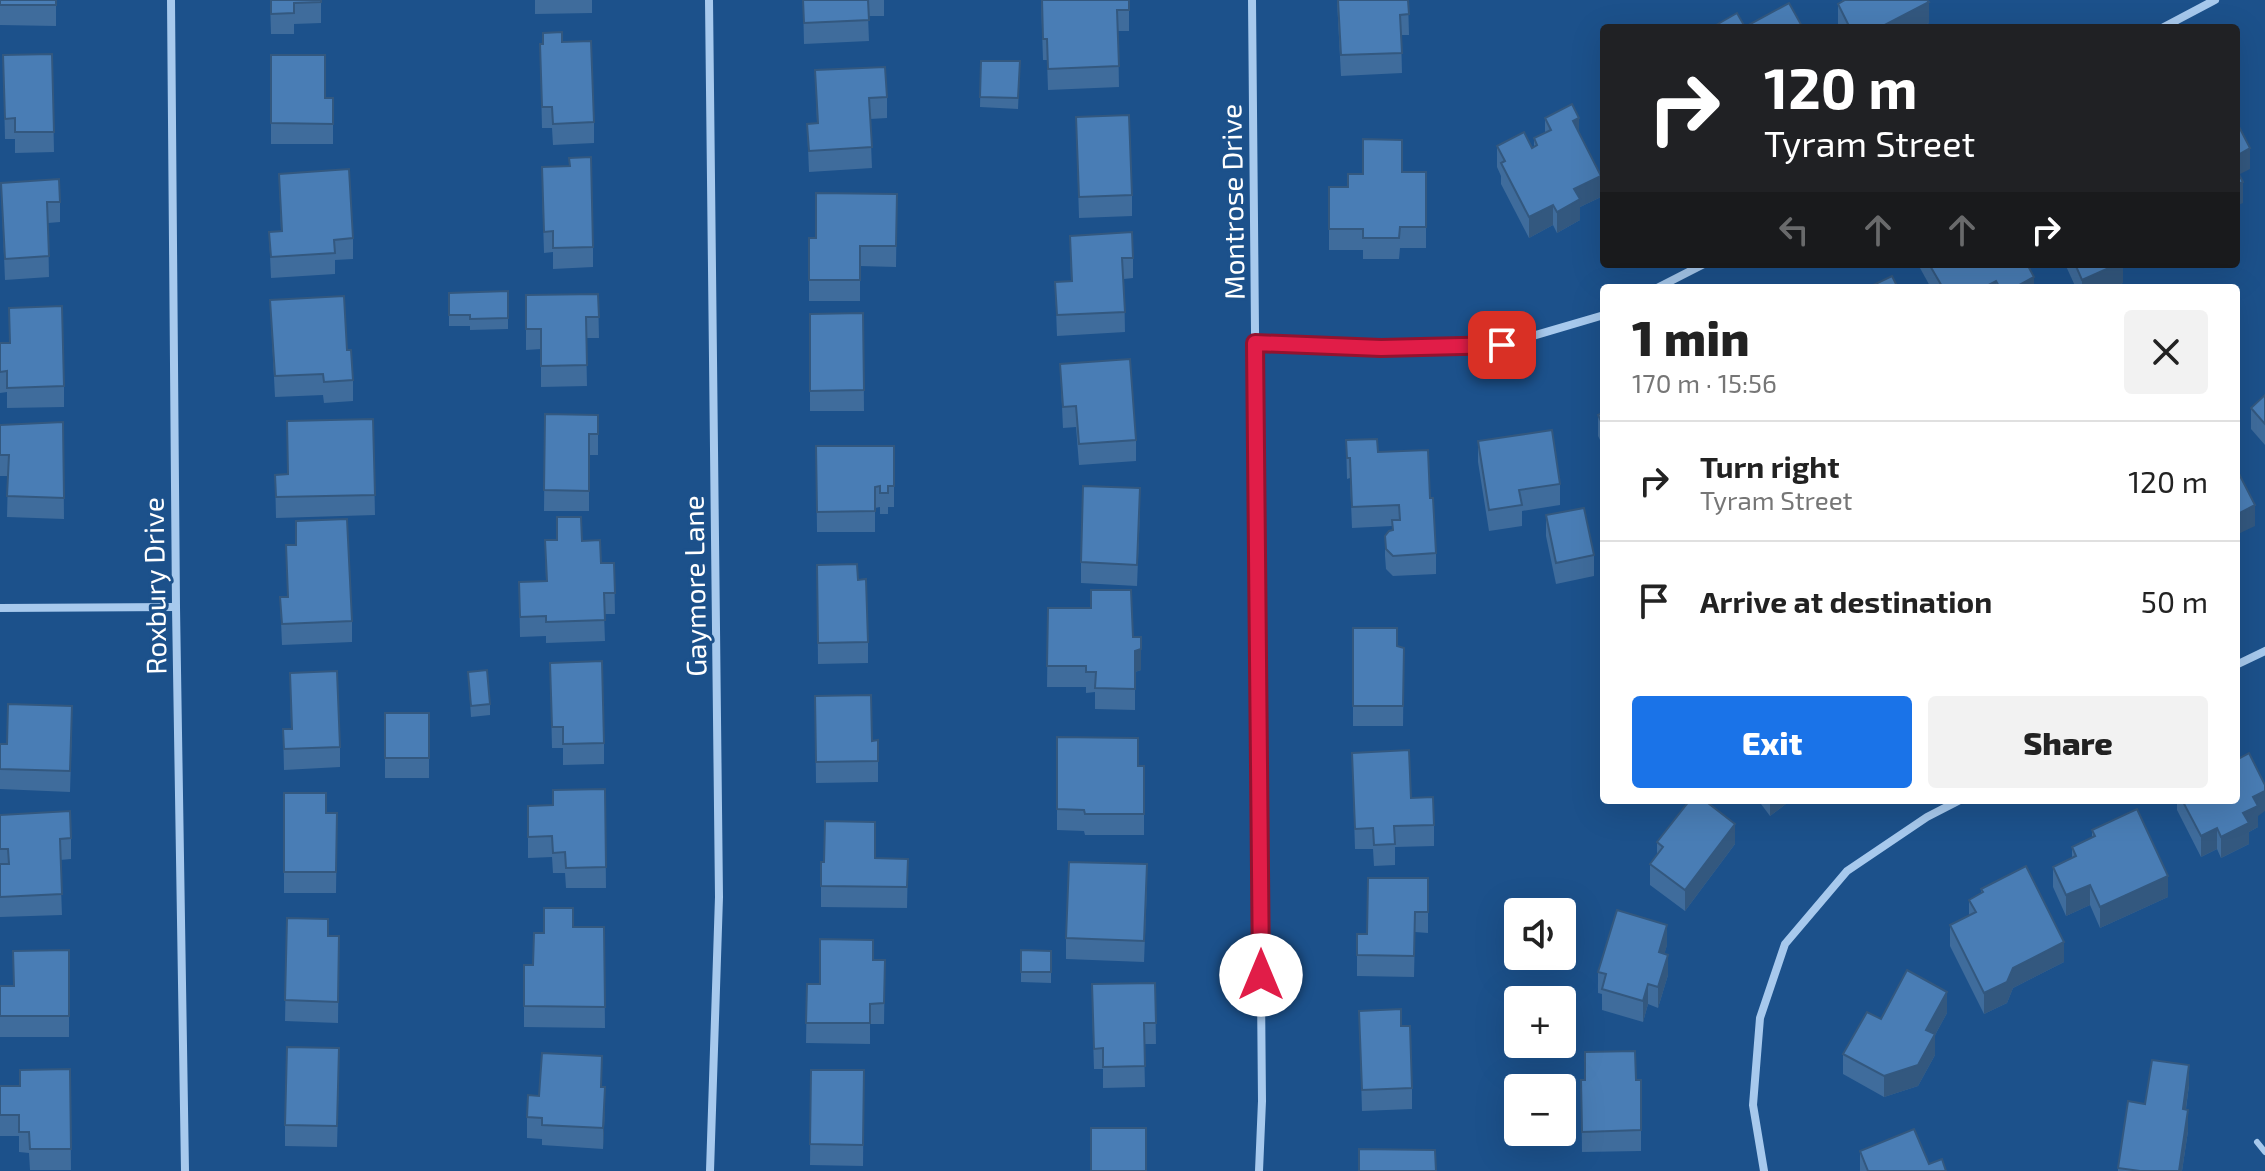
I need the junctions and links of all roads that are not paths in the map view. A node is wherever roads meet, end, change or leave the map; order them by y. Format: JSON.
{"nodes":[{"id":1,"x":171,"y":0,"type":"edge"},
{"id":2,"x":709,"y":0,"type":"edge"},
{"id":3,"x":1252,"y":0,"type":"edge"},
{"id":4,"x":2215,"y":0,"type":"edge"},
{"id":5,"x":2170,"y":24,"type":"edge"},
{"id":6,"x":1696,"y":268,"type":"edge"},
{"id":7,"x":1665,"y":284,"type":"edge"},
{"id":8,"x":1600,"y":316,"type":"edge"},
{"id":9,"x":1255,"y":343,"type":"junction"},
{"id":10,"x":176,"y":607,"type":"junction"},
{"id":11,"x":0,"y":608,"type":"edge"},
{"id":12,"x":2265,"y":651,"type":"edge"},
{"id":13,"x":2240,"y":663,"type":"edge"},
{"id":14,"x":1952,"y":804,"type":"edge"},
{"id":15,"x":2257,"y":1142,"type":"dead end"},
{"id":16,"x":2265,"y":1152,"type":"edge"},
{"id":17,"x":185,"y":1171,"type":"edge"},
{"id":18,"x":710,"y":1171,"type":"edge"},
{"id":19,"x":1259,"y":1171,"type":"edge"},
{"id":20,"x":1764,"y":1171,"type":"edge"}],
"edges":[{"from":1,"to":10,"type":"street","name":"Roxbury Drive"},
{"from":2,"to":18,"type":"street","name":"Gaymore Lane"},
{"from":3,"to":9,"type":"street","name":"Montrose Drive"},
{"from":4,"to":5,"type":"street"},
{"from":6,"to":7,"type":"street"},
{"from":8,"to":9,"type":"street"},
{"from":9,"to":19,"type":"street","name":"Montrose Drive"},
{"from":10,"to":11,"type":"street"},
{"from":10,"to":17,"type":"street","name":"Roxbury Drive"},
{"from":12,"to":13,"type":"street"},
{"from":14,"to":20,"type":"street"},
{"from":15,"to":16,"type":"lane"}]}
